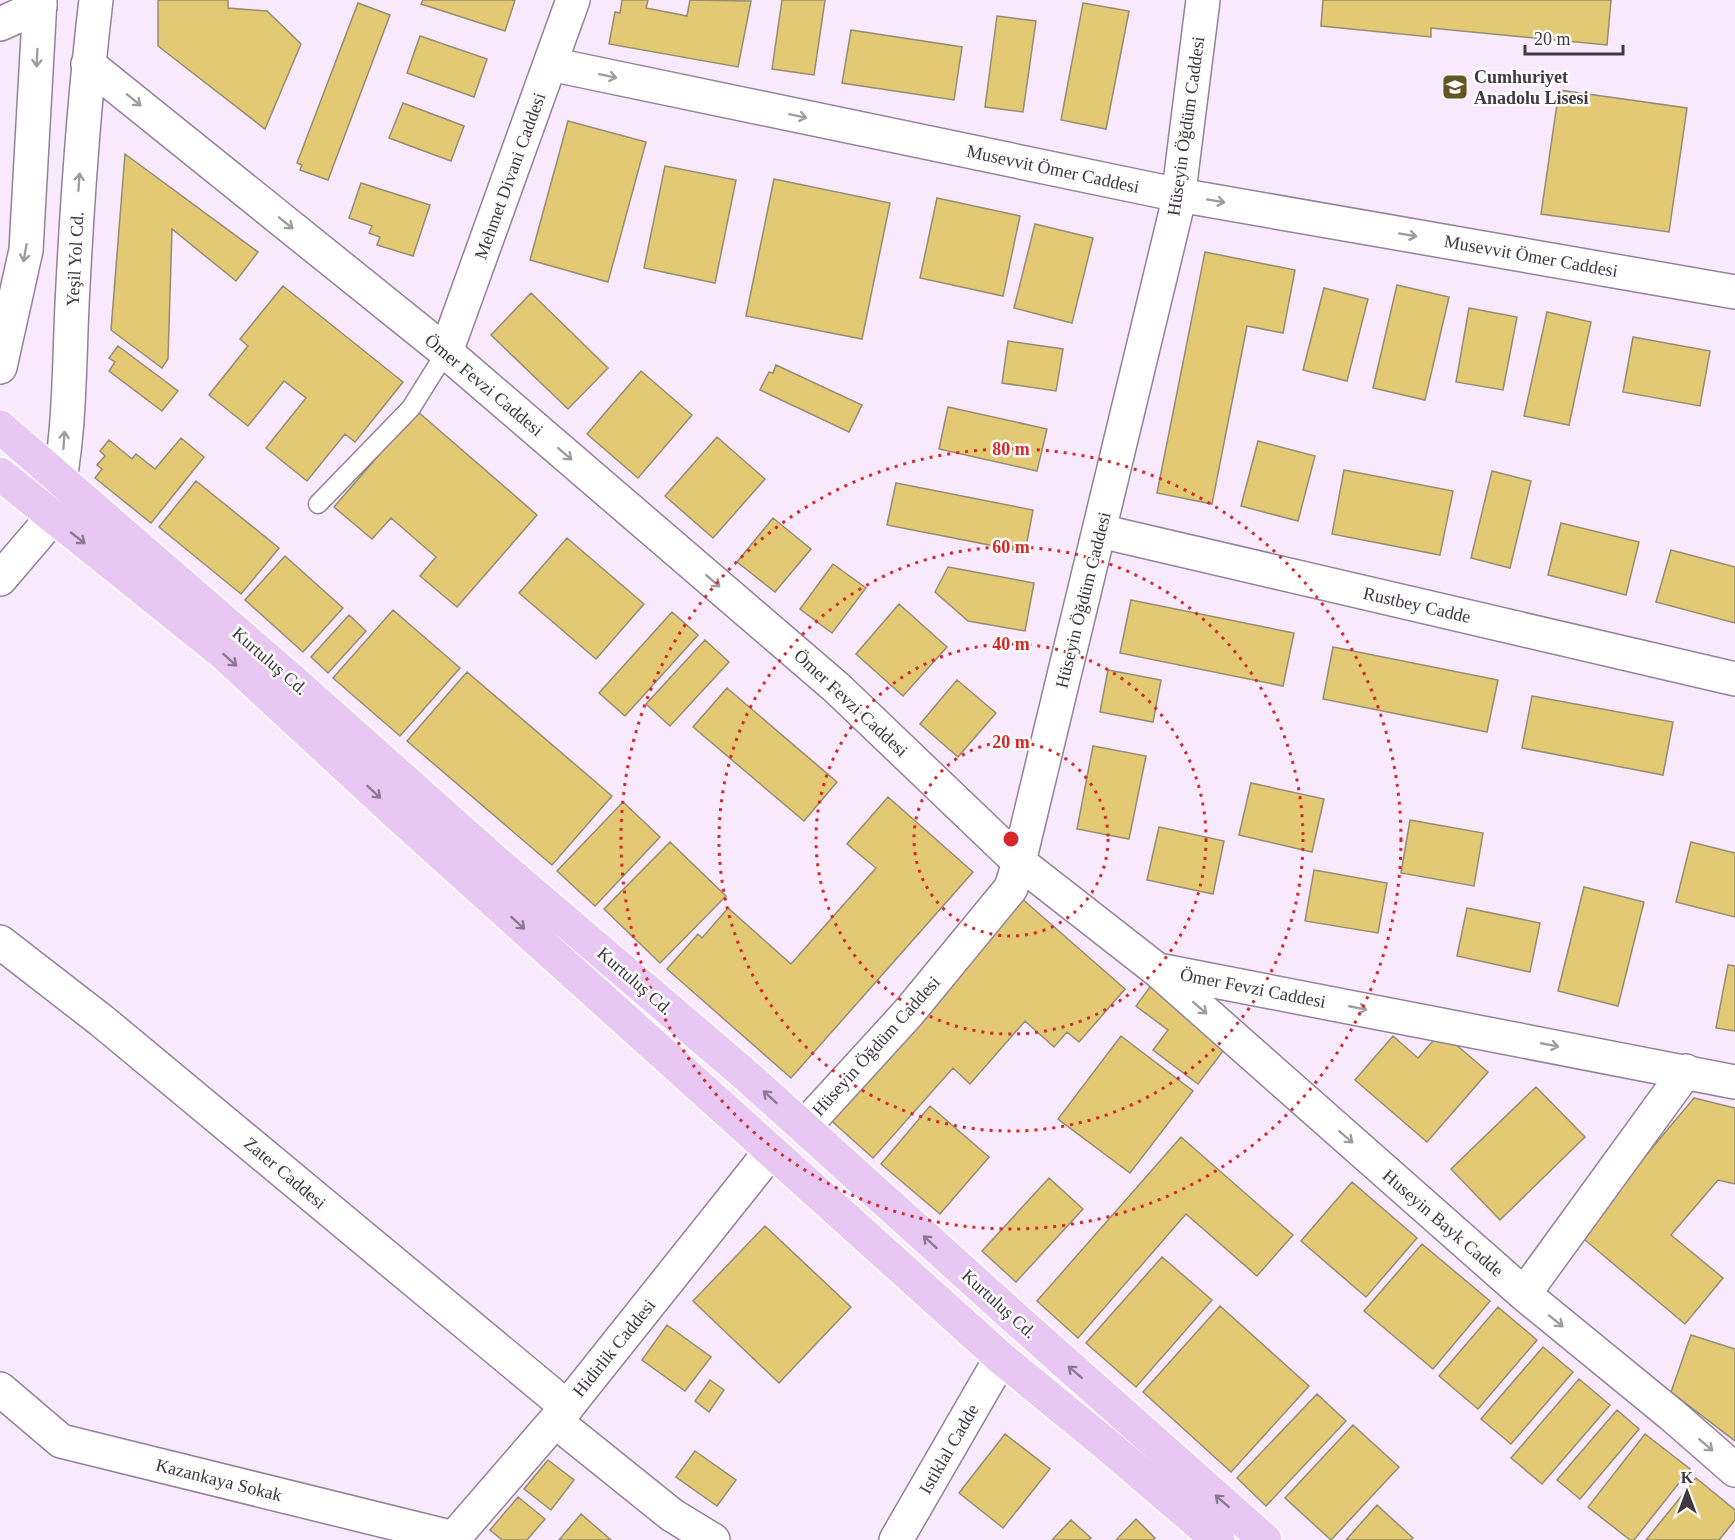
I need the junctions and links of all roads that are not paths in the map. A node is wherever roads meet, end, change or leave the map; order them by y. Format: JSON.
{"nodes":[{"id":1,"x":96,"y":0,"type":"edge"},
{"id":2,"x":573,"y":0,"type":"edge"},
{"id":3,"x":1203,"y":0,"type":"edge"},
{"id":4,"x":40,"y":3,"type":"edge"},
{"id":5,"x":0,"y":24,"type":"edge"},
{"id":6,"x":88,"y":64,"type":"junction"},
{"id":7,"x":550,"y":64,"type":"junction"},
{"id":8,"x":1179,"y":195,"type":"junction"},
{"id":9,"x":1735,"y":292,"type":"edge"},
{"id":10,"x":446,"y":352,"type":"junction"},
{"id":11,"x":0,"y":366,"type":"edge"},
{"id":12,"x":0,"y":428,"type":"edge"},
{"id":13,"x":0,"y":474,"type":"edge"},
{"id":14,"x":61,"y":480,"type":"junction"},
{"id":15,"x":318,"y":504,"type":"dead end"},
{"id":16,"x":52,"y":518,"type":"junction"},
{"id":17,"x":1100,"y":531,"type":"junction"},
{"id":18,"x":0,"y":579,"type":"edge"},
{"id":19,"x":1735,"y":679,"type":"edge"},
{"id":20,"x":1019,"y":862,"type":"junction"},
{"id":21,"x":0,"y":942,"type":"edge"},
{"id":22,"x":1156,"y":969,"type":"junction"},
{"id":23,"x":1686,"y":1071,"type":"junction"},
{"id":24,"x":1735,"y":1082,"type":"edge"},
{"id":25,"x":804,"y":1127,"type":"junction"},
{"id":26,"x":771,"y":1151,"type":"junction"},
{"id":27,"x":1524,"y":1294,"type":"junction"},
{"id":28,"x":1001,"y":1358,"type":"junction"},
{"id":29,"x":0,"y":1389,"type":"edge"},
{"id":30,"x":561,"y":1414,"type":"junction"},
{"id":31,"x":1735,"y":1470,"type":"edge"},
{"id":32,"x":453,"y":1539,"type":"edge"},
{"id":33,"x":713,"y":1540,"type":"edge"},
{"id":34,"x":896,"y":1540,"type":"edge"},
{"id":35,"x":1218,"y":1540,"type":"edge"},
{"id":36,"x":1265,"y":1540,"type":"edge"}],
"edges":[{"from":1,"to":6,"type":"street","name":"Yeşil Yol Cd."},
{"from":2,"to":7,"type":"street","name":"Mehmet Divani Caddesi"},
{"from":3,"to":8,"type":"street","name":"Hüseyin Öğdüm Caddesi"},
{"from":4,"to":5,"type":"street"},
{"from":4,"to":11,"type":"street","one_way":true},
{"from":6,"to":10,"type":"street","name":"Ömer Fevzi Caddesi","one_way":true},
{"from":14,"to":6,"type":"street","name":"Yeşil Yol Cd.","one_way":true},
{"from":7,"to":8,"type":"street","name":"Musevvit Ömer Caddesi","one_way":true},
{"from":7,"to":10,"type":"street","name":"Mehmet Divani Caddesi"},
{"from":8,"to":9,"type":"street","name":"Musevvit Ömer Caddesi","one_way":true},
{"from":8,"to":17,"type":"street","name":"Hüseyin Öğdüm Caddesi"},
{"from":10,"to":15,"type":"lane"},
{"from":10,"to":20,"type":"street","name":"Ömer Fevzi Caddesi","one_way":true},
{"from":12,"to":14,"type":"main road","name":"Kurtuluş Cd."},
{"from":13,"to":16,"type":"main road","name":"Kurtuluş Cd."},
{"from":14,"to":16,"type":"street","name":"Yeşil Yol Cd."},
{"from":25,"to":14,"type":"main road","name":"Kurtuluş Cd.","one_way":true},
{"from":16,"to":18,"type":"street"},
{"from":16,"to":26,"type":"main road","name":"Kurtuluş Cd.","one_way":true},
{"from":17,"to":19,"type":"street","name":"Rustbey Cadde"},
{"from":17,"to":20,"type":"street","name":"Hüseyin Öğdüm Caddesi"},
{"from":20,"to":22,"type":"street","name":"Ömer Fevzi Caddesi"},
{"from":20,"to":25,"type":"street","name":"Hüseyin Öğdüm Caddesi"},
{"from":21,"to":30,"type":"street","name":"Zater Caddesi"},
{"from":22,"to":23,"type":"street","name":"Ömer Fevzi Caddesi","one_way":true},
{"from":22,"to":27,"type":"street","name":"Huseyin Bayk Cadde","one_way":true},
{"from":23,"to":24,"type":"street","name":"Ömer Fevzi Caddesi"},
{"from":23,"to":27,"type":"street"},
{"from":36,"to":25,"type":"main road","name":"Kurtuluş Cd.","one_way":true},
{"from":26,"to":28,"type":"main road","name":"Kurtuluş Cd."},
{"from":26,"to":30,"type":"street","name":"Hidirlik Caddesi"},
{"from":27,"to":31,"type":"street","name":"Huseyin Bayk Cadde","one_way":true},
{"from":28,"to":34,"type":"street","name":"Istiklal Cadde"},
{"from":28,"to":35,"type":"main road","name":"Kurtuluş Cd."},
{"from":29,"to":32,"type":"street","name":"Kazankaya Sokak"},
{"from":30,"to":32,"type":"street","name":"Hidirlik Caddesi"},
{"from":30,"to":33,"type":"street","name":"Zater Caddesi"}]}
